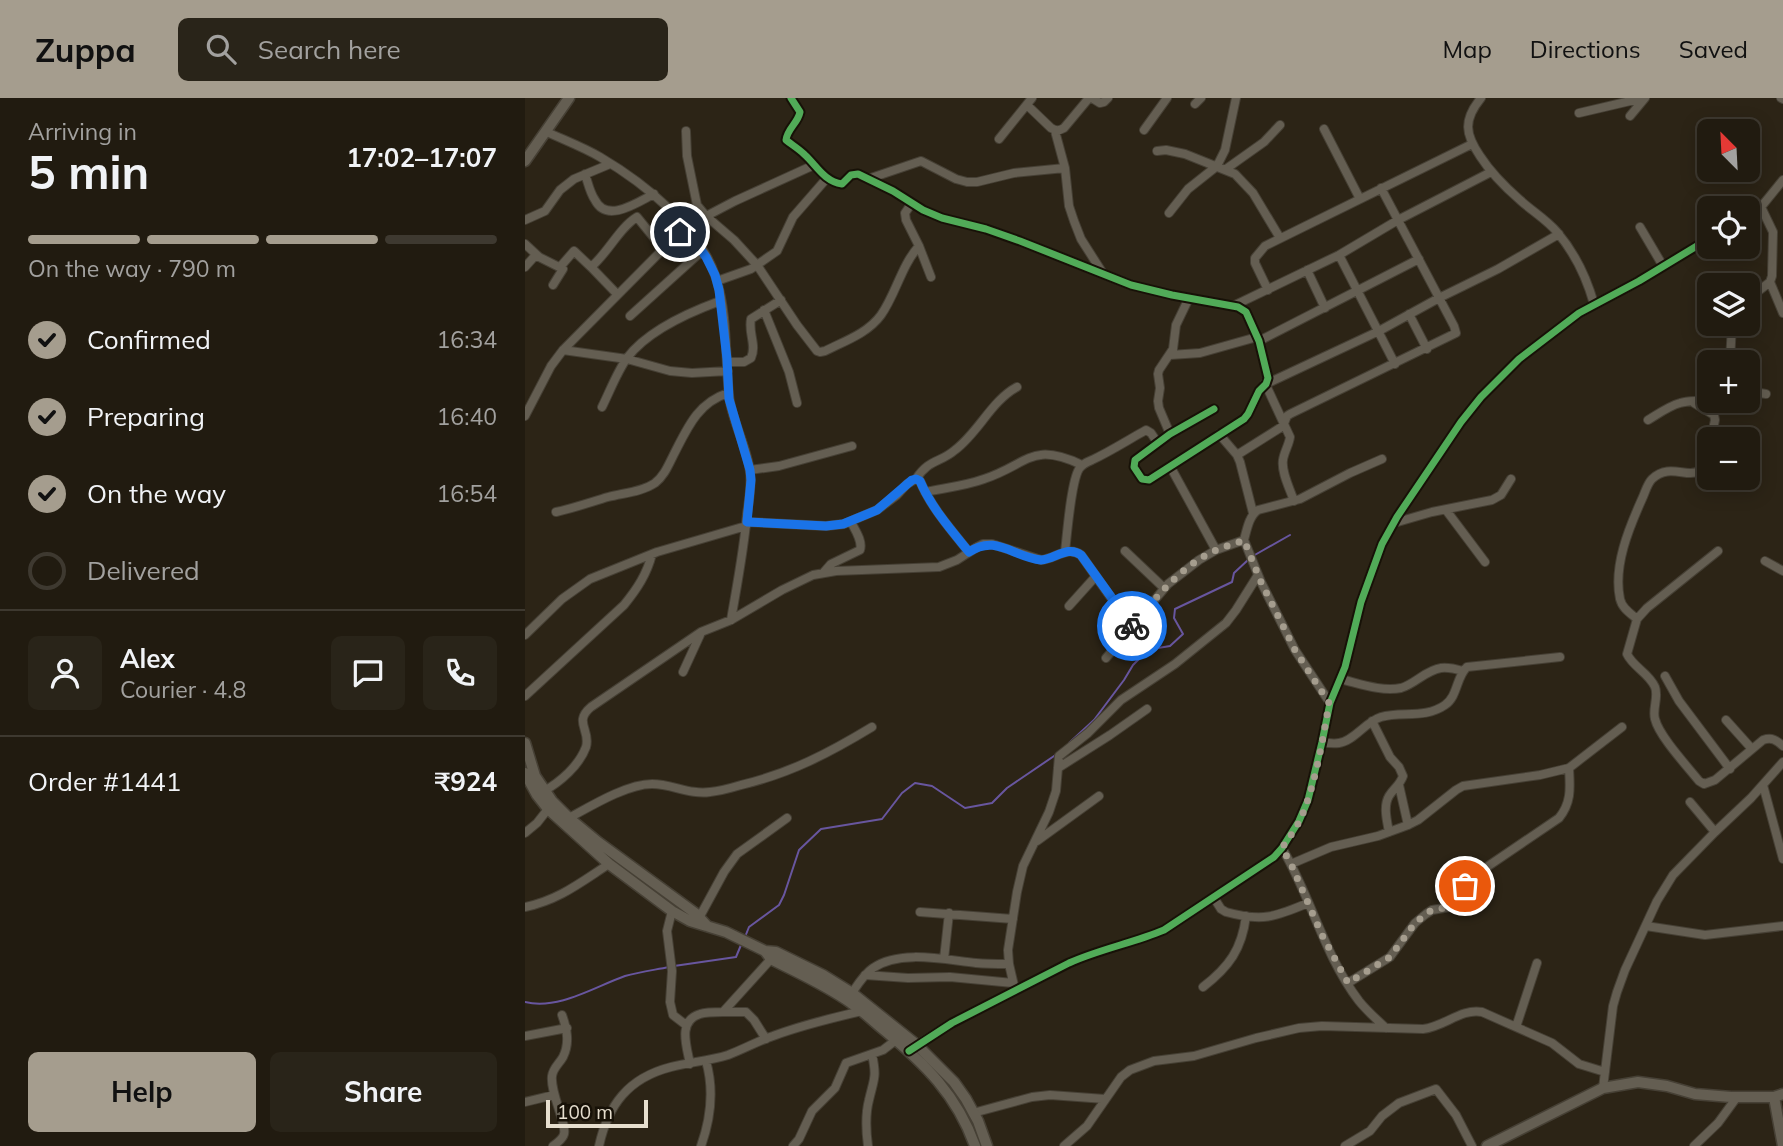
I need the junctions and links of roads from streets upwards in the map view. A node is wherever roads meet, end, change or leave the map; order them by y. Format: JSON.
{"nodes":[{"id":1,"x":569,"y":98,"type":"edge"},
{"id":2,"x":791,"y":98,"type":"edge"},
{"id":3,"x":1090,"y":98,"type":"edge"},
{"id":4,"x":1108,"y":98,"type":"edge"},
{"id":5,"x":1167,"y":98,"type":"edge"},
{"id":6,"x":1236,"y":98,"type":"edge"},
{"id":7,"x":1481,"y":98,"type":"edge"},
{"id":8,"x":1644,"y":98,"type":"edge"},
{"id":9,"x":1030,"y":101,"type":"edge"},
{"id":10,"x":1579,"y":113,"type":"dead end"},
{"id":11,"x":1630,"y":116,"type":"dead end"},
{"id":12,"x":1280,"y":125,"type":"dead end"},
{"id":13,"x":1324,"y":129,"type":"dead end"},
{"id":14,"x":1144,"y":130,"type":"dead end"},
{"id":15,"x":686,"y":131,"type":"dead end"},
{"id":16,"x":1055,"y":131,"type":"junction"},
{"id":17,"x":547,"y":132,"type":"junction"},
{"id":18,"x":999,"y":139,"type":"dead end"},
{"id":19,"x":1472,"y":144,"type":"junction"},
{"id":20,"x":1157,"y":151,"type":"dead end"},
{"id":21,"x":525,"y":162,"type":"edge"},
{"id":22,"x":610,"y":164,"type":"junction"},
{"id":23,"x":814,"y":165,"type":"junction"},
{"id":24,"x":1065,"y":168,"type":"junction"},
{"id":25,"x":1222,"y":168,"type":"junction"},
{"id":26,"x":1491,"y":173,"type":"junction"},
{"id":27,"x":585,"y":174,"type":"junction"},
{"id":28,"x":827,"y":178,"type":"junction"},
{"id":29,"x":868,"y":179,"type":"junction"},
{"id":30,"x":1783,"y":180,"type":"edge"},
{"id":31,"x":1381,"y":188,"type":"junction"},
{"id":32,"x":654,"y":194,"type":"junction"},
{"id":33,"x":1360,"y":199,"type":"junction"},
{"id":34,"x":912,"y":203,"type":"junction"},
{"id":35,"x":1761,"y":207,"type":"joint"},
{"id":36,"x":1170,"y":213,"type":"dead end"},
{"id":37,"x":706,"y":216,"type":"junction"},
{"id":38,"x":525,"y":220,"type":"edge"},
{"id":39,"x":1398,"y":220,"type":"junction"},
{"id":40,"x":1640,"y":227,"type":"dead end"},
{"id":41,"x":686,"y":228,"type":"junction"},
{"id":42,"x":1559,"y":234,"type":"junction"},
{"id":43,"x":1280,"y":238,"type":"junction"},
{"id":44,"x":1783,"y":238,"type":"edge"},
{"id":45,"x":1773,"y":241,"type":"junction"},
{"id":46,"x":525,"y":244,"type":"edge"},
{"id":47,"x":919,"y":246,"type":"junction"},
{"id":48,"x":1697,"y":246,"type":"edge"},
{"id":49,"x":663,"y":249,"type":"junction"},
{"id":50,"x":702,"y":251,"type":"junction"},
{"id":51,"x":1339,"y":255,"type":"junction"},
{"id":52,"x":540,"y":257,"type":"junction"},
{"id":53,"x":1419,"y":259,"type":"junction"},
{"id":54,"x":757,"y":265,"type":"junction"},
{"id":55,"x":1663,"y":266,"type":"junction"},
{"id":56,"x":525,"y":267,"type":"edge"},
{"id":57,"x":560,"y":267,"type":"junction"},
{"id":58,"x":591,"y":267,"type":"junction"},
{"id":59,"x":1307,"y":270,"type":"junction"},
{"id":60,"x":1102,"y":273,"type":"junction"},
{"id":61,"x":931,"y":277,"type":"dead end"},
{"id":62,"x":717,"y":281,"type":"junction"},
{"id":63,"x":1770,"y":282,"type":"junction"},
{"id":64,"x":553,"y":285,"type":"dead end"},
{"id":65,"x":1268,"y":290,"type":"junction"},
{"id":66,"x":1760,"y":290,"type":"edge"},
{"id":67,"x":1358,"y":291,"type":"junction"},
{"id":68,"x":617,"y":294,"type":"junction"},
{"id":69,"x":1439,"y":298,"type":"junction"},
{"id":70,"x":1189,"y":299,"type":"junction"},
{"id":71,"x":781,"y":300,"type":"junction"},
{"id":72,"x":720,"y":301,"type":"junction"},
{"id":73,"x":1594,"y":304,"type":"junction"},
{"id":74,"x":1233,"y":306,"type":"junction"},
{"id":75,"x":1325,"y":308,"type":"junction"},
{"id":76,"x":764,"y":310,"type":"junction"},
{"id":77,"x":1783,"y":313,"type":"edge"},
{"id":78,"x":1409,"y":314,"type":"junction"},
{"id":79,"x":630,"y":316,"type":"dead end"},
{"id":80,"x":1379,"y":331,"type":"junction"},
{"id":81,"x":1258,"y":339,"type":"junction"},
{"id":82,"x":563,"y":349,"type":"junction"},
{"id":83,"x":1427,"y":349,"type":"junction"},
{"id":84,"x":1170,"y":355,"type":"junction"},
{"id":85,"x":627,"y":359,"type":"junction"},
{"id":86,"x":1395,"y":364,"type":"junction"},
{"id":87,"x":728,"y":367,"type":"junction"},
{"id":88,"x":1265,"y":382,"type":"junction"},
{"id":89,"x":525,"y":387,"type":"edge"},
{"id":90,"x":1017,"y":387,"type":"dead end"},
{"id":91,"x":537,"y":391,"type":"junction"},
{"id":92,"x":728,"y":393,"type":"junction"},
{"id":93,"x":1760,"y":393,"type":"edge"},
{"id":94,"x":1766,"y":394,"type":"dead end"},
{"id":95,"x":1697,"y":401,"type":"edge"},
{"id":96,"x":1694,"y":402,"type":"junction"},
{"id":97,"x":797,"y":403,"type":"dead end"},
{"id":98,"x":603,"y":407,"type":"dead end"},
{"id":99,"x":1215,"y":410,"type":"dead end"},
{"id":100,"x":525,"y":415,"type":"edge"},
{"id":101,"x":1648,"y":419,"type":"dead end"},
{"id":102,"x":1285,"y":422,"type":"junction"},
{"id":103,"x":1714,"y":427,"type":"edge"},
{"id":104,"x":1170,"y":433,"type":"junction"},
{"id":105,"x":1219,"y":434,"type":"junction"},
{"id":106,"x":1157,"y":442,"type":"junction"},
{"id":107,"x":852,"y":446,"type":"dead end"},
{"id":108,"x":1237,"y":455,"type":"junction"},
{"id":109,"x":1382,"y":459,"type":"dead end"},
{"id":110,"x":1082,"y":465,"type":"junction"},
{"id":111,"x":1170,"y":466,"type":"junction"},
{"id":112,"x":750,"y":470,"type":"junction"},
{"id":113,"x":1697,"y":473,"type":"edge"},
{"id":114,"x":916,"y":479,"type":"junction"},
{"id":115,"x":1511,"y":479,"type":"dead end"},
{"id":116,"x":925,"y":492,"type":"junction"},
{"id":117,"x":1294,"y":501,"type":"junction"},
{"id":118,"x":1446,"y":510,"type":"junction"},
{"id":119,"x":556,"y":512,"type":"dead end"},
{"id":120,"x":1253,"y":513,"type":"junction"},
{"id":121,"x":1396,"y":520,"type":"junction"},
{"id":122,"x":851,"y":522,"type":"junction"},
{"id":123,"x":746,"y":524,"type":"junction"},
{"id":124,"x":1244,"y":540,"type":"junction"},
{"id":125,"x":1216,"y":550,"type":"junction"},
{"id":126,"x":1125,"y":551,"type":"dead end"},
{"id":127,"x":1719,"y":551,"type":"dead end"},
{"id":128,"x":969,"y":552,"type":"junction"},
{"id":129,"x":1065,"y":552,"type":"junction"},
{"id":130,"x":652,"y":554,"type":"junction"},
{"id":131,"x":1485,"y":562,"type":"dead end"},
{"id":132,"x":1765,"y":562,"type":"dead end"},
{"id":133,"x":1783,"y":571,"type":"edge"},
{"id":134,"x":824,"y":572,"type":"junction"},
{"id":135,"x":1258,"y":575,"type":"junction"},
{"id":136,"x":1096,"y":576,"type":"junction"},
{"id":137,"x":1164,"y":588,"type":"junction"},
{"id":138,"x":1069,"y":606,"type":"dead end"},
{"id":139,"x":1637,"y":619,"type":"junction"},
{"id":140,"x":731,"y":620,"type":"junction"},
{"id":141,"x":1131,"y":626,"type":"junction"},
{"id":142,"x":701,"y":632,"type":"junction"},
{"id":143,"x":525,"y":635,"type":"edge"},
{"id":144,"x":1560,"y":657,"type":"dead end"},
{"id":145,"x":1106,"y":658,"type":"dead end"},
{"id":146,"x":1463,"y":671,"type":"junction"},
{"id":147,"x":683,"y":672,"type":"dead end"},
{"id":148,"x":1665,"y":676,"type":"dead end"},
{"id":149,"x":1340,"y":679,"type":"junction"},
{"id":150,"x":525,"y":696,"type":"edge"},
{"id":151,"x":1329,"y":703,"type":"junction"},
{"id":152,"x":1147,"y":709,"type":"dead end"},
{"id":153,"x":1726,"y":720,"type":"dead end"},
{"id":154,"x":1372,"y":721,"type":"junction"},
{"id":155,"x":872,"y":727,"type":"dead end"},
{"id":156,"x":1622,"y":727,"type":"dead end"},
{"id":157,"x":1322,"y":742,"type":"junction"},
{"id":158,"x":525,"y":743,"type":"edge"},
{"id":159,"x":1783,"y":747,"type":"edge"},
{"id":160,"x":1752,"y":749,"type":"junction"},
{"id":161,"x":1783,"y":762,"type":"edge"},
{"id":162,"x":1058,"y":768,"type":"junction"},
{"id":163,"x":1569,"y":768,"type":"junction"},
{"id":164,"x":1730,"y":769,"type":"junction"},
{"id":165,"x":527,"y":781,"type":"edge"},
{"id":166,"x":1399,"y":785,"type":"junction"},
{"id":167,"x":1763,"y":785,"type":"junction"},
{"id":168,"x":544,"y":791,"type":"junction"},
{"id":169,"x":1099,"y":796,"type":"dead end"},
{"id":170,"x":1690,"y":802,"type":"dead end"},
{"id":171,"x":548,"y":809,"type":"junction"},
{"id":172,"x":569,"y":817,"type":"junction"},
{"id":173,"x":787,"y":818,"type":"dead end"},
{"id":174,"x":1408,"y":825,"type":"junction"},
{"id":175,"x":1389,"y":832,"type":"junction"},
{"id":176,"x":1715,"y":832,"type":"junction"},
{"id":177,"x":525,"y":833,"type":"edge"},
{"id":178,"x":1034,"y":842,"type":"junction"},
{"id":179,"x":1282,"y":848,"type":"junction"},
{"id":180,"x":1783,"y":859,"type":"edge"},
{"id":181,"x":610,"y":864,"type":"junction"},
{"id":182,"x":1291,"y":864,"type":"junction"},
{"id":183,"x":1214,"y":898,"type":"junction"},
{"id":184,"x":1308,"y":904,"type":"junction"},
{"id":185,"x":525,"y":907,"type":"edge"},
{"id":186,"x":672,"y":911,"type":"junction"},
{"id":187,"x":920,"y":912,"type":"dead end"},
{"id":188,"x":949,"y":913,"type":"junction"},
{"id":189,"x":1246,"y":916,"type":"junction"},
{"id":190,"x":699,"y":918,"type":"junction"},
{"id":191,"x":1013,"y":919,"type":"junction"},
{"id":192,"x":1646,"y":926,"type":"junction"},
{"id":193,"x":1783,"y":926,"type":"edge"},
{"id":194,"x":709,"y":928,"type":"junction"},
{"id":195,"x":768,"y":955,"type":"junction"},
{"id":196,"x":944,"y":959,"type":"junction"},
{"id":197,"x":1537,"y":963,"type":"dead end"},
{"id":198,"x":1009,"y":964,"type":"junction"},
{"id":199,"x":866,"y":975,"type":"junction"},
{"id":200,"x":1348,"y":983,"type":"junction"},
{"id":201,"x":1014,"y":986,"type":"junction"},
{"id":202,"x":1203,"y":987,"type":"dead end"},
{"id":203,"x":852,"y":993,"type":"junction"},
{"id":204,"x":862,"y":1011,"type":"junction"},
{"id":205,"x":723,"y":1012,"type":"junction"},
{"id":206,"x":562,"y":1015,"type":"dead end"},
{"id":207,"x":686,"y":1025,"type":"junction"},
{"id":208,"x":1516,"y":1027,"type":"junction"},
{"id":209,"x":567,"y":1028,"type":"junction"},
{"id":210,"x":1386,"y":1028,"type":"junction"},
{"id":211,"x":525,"y":1036,"type":"edge"},
{"id":212,"x":766,"y":1039,"type":"junction"},
{"id":213,"x":896,"y":1040,"type":"junction"},
{"id":214,"x":913,"y":1048,"type":"junction"},
{"id":215,"x":872,"y":1054,"type":"junction"},
{"id":216,"x":706,"y":1061,"type":"junction"},
{"id":217,"x":690,"y":1064,"type":"junction"},
{"id":218,"x":1605,"y":1072,"type":"junction"},
{"id":219,"x":1603,"y":1088,"type":"junction"},
{"id":220,"x":554,"y":1095,"type":"junction"},
{"id":221,"x":1778,"y":1096,"type":"edge"},
{"id":222,"x":1737,"y":1097,"type":"junction"},
{"id":223,"x":1105,"y":1099,"type":"junction"},
{"id":224,"x":525,"y":1102,"type":"edge"},
{"id":225,"x":973,"y":1113,"type":"junction"},
{"id":226,"x":798,"y":1144,"type":"edge"},
{"id":227,"x":701,"y":1145,"type":"edge"},
{"id":228,"x":553,"y":1146,"type":"edge"},
{"id":229,"x":599,"y":1146,"type":"edge"},
{"id":230,"x":691,"y":1146,"type":"edge"},
{"id":231,"x":868,"y":1146,"type":"edge"},
{"id":232,"x":975,"y":1146,"type":"edge"},
{"id":233,"x":987,"y":1146,"type":"edge"},
{"id":234,"x":1064,"y":1146,"type":"edge"},
{"id":235,"x":1345,"y":1146,"type":"edge"},
{"id":236,"x":1472,"y":1146,"type":"edge"},
{"id":237,"x":1487,"y":1146,"type":"edge"},
{"id":238,"x":1695,"y":1146,"type":"edge"},
{"id":239,"x":1783,"y":1146,"type":"edge"}],
"edges":[{"from":1,"to":17,"type":"street"},
{"from":2,"to":23,"type":"street"},
{"from":3,"to":4,"type":"street"},
{"from":3,"to":16,"type":"street"},
{"from":5,"to":14,"type":"street"},
{"from":6,"to":25,"type":"street"},
{"from":7,"to":19,"type":"street"},
{"from":8,"to":10,"type":"street"},
{"from":8,"to":11,"type":"street"},
{"from":9,"to":16,"type":"street"},
{"from":9,"to":18,"type":"street"},
{"from":12,"to":25,"type":"street"},
{"from":13,"to":33,"type":"street"},
{"from":15,"to":37,"type":"street"},
{"from":16,"to":24,"type":"street"},
{"from":17,"to":21,"type":"street"},
{"from":17,"to":22,"type":"street"},
{"from":19,"to":26,"type":"street"},
{"from":19,"to":31,"type":"street"},
{"from":20,"to":25,"type":"street"},
{"from":22,"to":27,"type":"street"},
{"from":22,"to":32,"type":"street"},
{"from":23,"to":28,"type":"street"},
{"from":23,"to":37,"type":"street"},
{"from":24,"to":29,"type":"street"},
{"from":24,"to":60,"type":"street"},
{"from":25,"to":36,"type":"street"},
{"from":25,"to":43,"type":"street"},
{"from":26,"to":39,"type":"street"},
{"from":26,"to":42,"type":"street"},
{"from":27,"to":32,"type":"street"},
{"from":27,"to":38,"type":"street"},
{"from":28,"to":29,"type":"street"},
{"from":28,"to":54,"type":"street"},
{"from":29,"to":34,"type":"street"},
{"from":30,"to":35,"type":"street"},
{"from":31,"to":33,"type":"street"},
{"from":31,"to":39,"type":"street"},
{"from":32,"to":41,"type":"street"},
{"from":33,"to":43,"type":"street"},
{"from":34,"to":47,"type":"street"},
{"from":34,"to":60,"type":"street"},
{"from":35,"to":45,"type":"street"},
{"from":37,"to":41,"type":"street"},
{"from":37,"to":54,"type":"street"},
{"from":39,"to":51,"type":"street"},
{"from":39,"to":53,"type":"street"},
{"from":40,"to":55,"type":"street"},
{"from":41,"to":49,"type":"street"},
{"from":41,"to":50,"type":"street"},
{"from":42,"to":69,"type":"street"},
{"from":42,"to":73,"type":"street"},
{"from":43,"to":65,"type":"street"},
{"from":44,"to":45,"type":"street"},
{"from":45,"to":63,"type":"street"},
{"from":46,"to":52,"type":"street"},
{"from":47,"to":61,"type":"street"},
{"from":47,"to":71,"type":"street"},
{"from":48,"to":55,"type":"street"},
{"from":49,"to":58,"type":"street"},
{"from":49,"to":68,"type":"street"},
{"from":50,"to":62,"type":"street"},
{"from":50,"to":79,"type":"street"},
{"from":51,"to":59,"type":"street"},
{"from":51,"to":67,"type":"street"},
{"from":52,"to":56,"type":"street"},
{"from":52,"to":57,"type":"street"},
{"from":53,"to":67,"type":"street"},
{"from":53,"to":69,"type":"street"},
{"from":54,"to":62,"type":"street"},
{"from":54,"to":71,"type":"street"},
{"from":55,"to":73,"type":"street"},
{"from":57,"to":58,"type":"street"},
{"from":57,"to":64,"type":"street"},
{"from":58,"to":68,"type":"street"},
{"from":59,"to":65,"type":"street"},
{"from":59,"to":75,"type":"street"},
{"from":60,"to":70,"type":"street"},
{"from":62,"to":72,"type":"street"},
{"from":63,"to":66,"type":"street"},
{"from":63,"to":77,"type":"street"},
{"from":65,"to":74,"type":"street"},
{"from":67,"to":75,"type":"street"},
{"from":67,"to":80,"type":"street"},
{"from":68,"to":82,"type":"street"},
{"from":69,"to":78,"type":"street"},
{"from":69,"to":83,"type":"street"},
{"from":70,"to":74,"type":"street"},
{"from":70,"to":84,"type":"street"},
{"from":71,"to":76,"type":"street"},
{"from":72,"to":85,"type":"street"},
{"from":72,"to":87,"type":"street"},
{"from":73,"to":121,"type":"street"},
{"from":74,"to":81,"type":"street"},
{"from":75,"to":81,"type":"street"},
{"from":76,"to":87,"type":"street"},
{"from":76,"to":97,"type":"street"},
{"from":78,"to":80,"type":"street"},
{"from":78,"to":83,"type":"street"},
{"from":80,"to":86,"type":"street"},
{"from":80,"to":88,"type":"street"},
{"from":81,"to":84,"type":"street"},
{"from":81,"to":88,"type":"street"},
{"from":82,"to":85,"type":"street"},
{"from":82,"to":91,"type":"street"},
{"from":83,"to":86,"type":"street"},
{"from":84,"to":104,"type":"street"},
{"from":85,"to":87,"type":"street"},
{"from":85,"to":98,"type":"street"},
{"from":86,"to":102,"type":"street"},
{"from":87,"to":92,"type":"street"},
{"from":88,"to":102,"type":"street"},
{"from":88,"to":105,"type":"street"},
{"from":89,"to":91,"type":"street"},
{"from":90,"to":114,"type":"street"},
{"from":91,"to":100,"type":"street"},
{"from":92,"to":112,"type":"street"},
{"from":92,"to":119,"type":"street"},
{"from":93,"to":94,"type":"street"},
{"from":95,"to":96,"type":"street"},
{"from":96,"to":101,"type":"street"},
{"from":96,"to":103,"type":"street"},
{"from":99,"to":104,"type":"street"},
{"from":102,"to":108,"type":"street"},
{"from":102,"to":117,"type":"street"},
{"from":104,"to":106,"type":"street"},
{"from":105,"to":108,"type":"street"},
{"from":105,"to":111,"type":"street"},
{"from":106,"to":110,"type":"street"},
{"from":106,"to":111,"type":"street"},
{"from":107,"to":112,"type":"street"},
{"from":108,"to":120,"type":"street"},
{"from":109,"to":117,"type":"street"},
{"from":110,"to":116,"type":"street"},
{"from":110,"to":129,"type":"street"},
{"from":111,"to":125,"type":"street"},
{"from":112,"to":123,"type":"street"},
{"from":113,"to":139,"type":"street"},
{"from":114,"to":116,"type":"street"},
{"from":114,"to":122,"type":"street"},
{"from":115,"to":118,"type":"street"},
{"from":116,"to":128,"type":"street"},
{"from":117,"to":120,"type":"street"},
{"from":118,"to":121,"type":"street"},
{"from":118,"to":131,"type":"street"},
{"from":120,"to":124,"type":"street"},
{"from":121,"to":149,"type":"street"},
{"from":122,"to":123,"type":"street"},
{"from":122,"to":134,"type":"street"},
{"from":123,"to":130,"type":"street"},
{"from":123,"to":140,"type":"street"},
{"from":124,"to":125,"type":"street"},
{"from":124,"to":135,"type":"street"},
{"from":125,"to":137,"type":"street"},
{"from":126,"to":137,"type":"street"},
{"from":127,"to":139,"type":"street"},
{"from":128,"to":129,"type":"street"},
{"from":128,"to":134,"type":"street"},
{"from":129,"to":136,"type":"street"},
{"from":130,"to":143,"type":"street"},
{"from":130,"to":150,"type":"street"},
{"from":132,"to":133,"type":"street"},
{"from":134,"to":140,"type":"street"},
{"from":135,"to":151,"type":"street"},
{"from":135,"to":162,"type":"street"},
{"from":136,"to":138,"type":"street"},
{"from":136,"to":141,"type":"street"},
{"from":137,"to":141,"type":"street"},
{"from":139,"to":164,"type":"street"},
{"from":140,"to":142,"type":"street"},
{"from":141,"to":145,"type":"street"},
{"from":142,"to":147,"type":"street"},
{"from":142,"to":168,"type":"street"},
{"from":144,"to":146,"type":"street"},
{"from":146,"to":149,"type":"street"},
{"from":146,"to":154,"type":"street"},
{"from":148,"to":164,"type":"street"},
{"from":149,"to":151,"type":"street"},
{"from":151,"to":157,"type":"street"},
{"from":152,"to":162,"type":"street"},
{"from":153,"to":160,"type":"street"},
{"from":154,"to":157,"type":"street"},
{"from":154,"to":166,"type":"street"},
{"from":155,"to":172,"type":"street"},
{"from":156,"to":163,"type":"street"},
{"from":157,"to":179,"type":"street"},
{"from":158,"to":168,"type":"street"},
{"from":159,"to":160,"type":"street"},
{"from":160,"to":164,"type":"street"},
{"from":161,"to":167,"type":"street"},
{"from":162,"to":178,"type":"street"},
{"from":163,"to":174,"type":"street"},
{"from":163,"to":200,"type":"street"},
{"from":165,"to":171,"type":"street"},
{"from":166,"to":174,"type":"street"},
{"from":166,"to":175,"type":"street"},
{"from":167,"to":176,"type":"street"},
{"from":167,"to":180,"type":"street"},
{"from":168,"to":172,"type":"street"},
{"from":169,"to":178,"type":"street"},
{"from":170,"to":176,"type":"street"},
{"from":171,"to":177,"type":"street"},
{"from":171,"to":181,"type":"street"},
{"from":172,"to":190,"type":"street"},
{"from":173,"to":190,"type":"street"},
{"from":174,"to":175,"type":"street"},
{"from":175,"to":182,"type":"street"},
{"from":176,"to":192,"type":"street"},
{"from":178,"to":191,"type":"street"},
{"from":179,"to":182,"type":"street"},
{"from":179,"to":183,"type":"street"},
{"from":181,"to":185,"type":"street"},
{"from":181,"to":186,"type":"street"},
{"from":182,"to":184,"type":"street"},
{"from":183,"to":189,"type":"street"},
{"from":183,"to":201,"type":"street"},
{"from":184,"to":189,"type":"street"},
{"from":184,"to":200,"type":"street"},
{"from":186,"to":194,"type":"street"},
{"from":186,"to":207,"type":"street"},
{"from":187,"to":188,"type":"street"},
{"from":188,"to":191,"type":"street"},
{"from":188,"to":196,"type":"street"},
{"from":189,"to":202,"type":"street"},
{"from":190,"to":194,"type":"street"},
{"from":191,"to":198,"type":"street"},
{"from":192,"to":193,"type":"street"},
{"from":192,"to":218,"type":"street"},
{"from":194,"to":195,"type":"street"},
{"from":195,"to":203,"type":"street"},
{"from":195,"to":204,"type":"street"},
{"from":195,"to":205,"type":"street"},
{"from":196,"to":198,"type":"street"},
{"from":196,"to":199,"type":"street"},
{"from":197,"to":208,"type":"street"},
{"from":198,"to":201,"type":"street"},
{"from":199,"to":201,"type":"street"},
{"from":199,"to":203,"type":"street"},
{"from":200,"to":210,"type":"street"},
{"from":201,"to":214,"type":"street"},
{"from":203,"to":214,"type":"street"},
{"from":204,"to":212,"type":"street"},
{"from":204,"to":213,"type":"street"},
{"from":205,"to":207,"type":"street"},
{"from":205,"to":212,"type":"street"},
{"from":206,"to":209,"type":"street"},
{"from":207,"to":217,"type":"street"},
{"from":208,"to":210,"type":"street"},
{"from":208,"to":218,"type":"street"},
{"from":209,"to":211,"type":"street"},
{"from":209,"to":220,"type":"street"},
{"from":210,"to":223,"type":"street"},
{"from":212,"to":216,"type":"street"},
{"from":213,"to":214,"type":"street"},
{"from":213,"to":215,"type":"street"},
{"from":214,"to":225,"type":"street"},
{"from":214,"to":232,"type":"street"},
{"from":215,"to":226,"type":"street"},
{"from":215,"to":231,"type":"street"},
{"from":216,"to":217,"type":"street"},
{"from":216,"to":227,"type":"street"},
{"from":217,"to":229,"type":"street"},
{"from":218,"to":219,"type":"street"},
{"from":219,"to":222,"type":"street"},
{"from":219,"to":237,"type":"street"},
{"from":220,"to":224,"type":"street"},
{"from":220,"to":228,"type":"street"},
{"from":221,"to":222,"type":"street"},
{"from":221,"to":239,"type":"street"},
{"from":222,"to":238,"type":"street"},
{"from":223,"to":225,"type":"street"},
{"from":223,"to":234,"type":"street"},
{"from":225,"to":233,"type":"street"},
{"from":227,"to":230,"type":"street"},
{"from":235,"to":236,"type":"street"}]}
